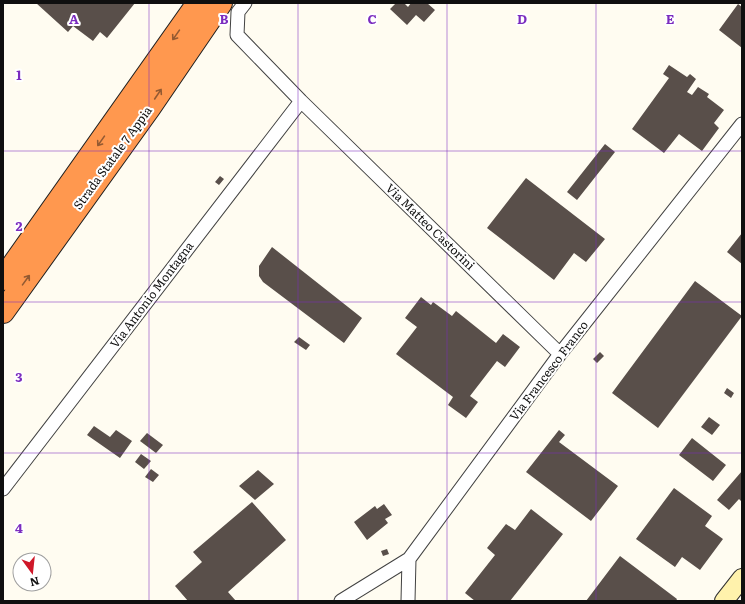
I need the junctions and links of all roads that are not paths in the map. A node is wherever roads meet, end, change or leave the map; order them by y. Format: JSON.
{"nodes":[{"id":1,"x":198,"y":3,"type":"edge"},
{"id":2,"x":221,"y":3,"type":"edge"},
{"id":3,"x":244,"y":3,"type":"edge"},
{"id":4,"x":301,"y":101,"type":"junction"},
{"id":5,"x":742,"y":124,"type":"edge"},
{"id":6,"x":3,"y":279,"type":"edge"},
{"id":7,"x":3,"y":312,"type":"edge"},
{"id":8,"x":560,"y":354,"type":"junction"},
{"id":9,"x":3,"y":489,"type":"edge"},
{"id":10,"x":409,"y":559,"type":"junction"},
{"id":11,"x":742,"y":578,"type":"edge"},
{"id":12,"x":341,"y":601,"type":"edge"},
{"id":13,"x":408,"y":601,"type":"edge"},
{"id":14,"x":724,"y":601,"type":"edge"}],
"edges":[{"from":1,"to":6,"type":"highway","name":"Strada Statale 7 Appia","one_way":true},
{"from":7,"to":2,"type":"highway","name":"Strada Statale 7 Appia","one_way":true},
{"from":3,"to":4,"type":"street","name":"Via Matteo Castorini"},
{"from":4,"to":8,"type":"street","name":"Via Matteo Castorini"},
{"from":4,"to":9,"type":"street","name":"Via Antonio Montagna"},
{"from":5,"to":8,"type":"street","name":"Via Francesco Franco"},
{"from":8,"to":10,"type":"street","name":"Via Francesco Franco"},
{"from":10,"to":12,"type":"street","name":"Via Francesco Franco"},
{"from":10,"to":13,"type":"street"},
{"from":11,"to":14,"type":"street"}]}
